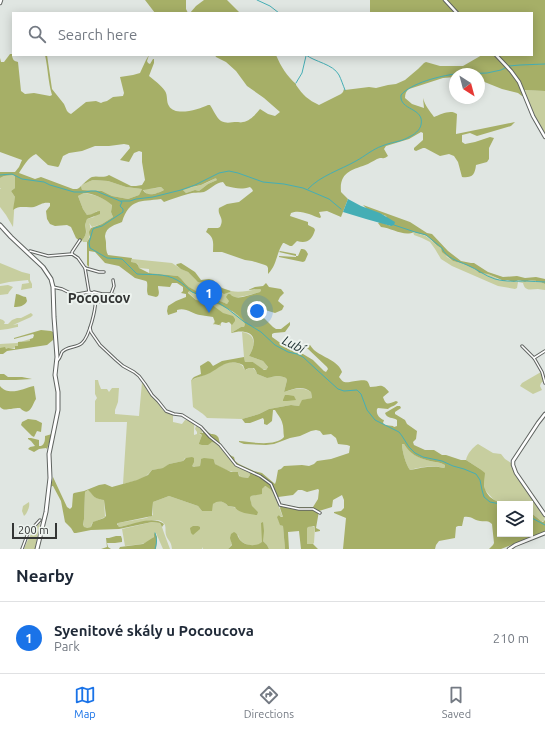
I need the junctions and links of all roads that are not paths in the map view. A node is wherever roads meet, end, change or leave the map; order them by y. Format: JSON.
{"nodes":[{"id":1,"x":1,"y":0,"type":"edge"},
{"id":2,"x":445,"y":0,"type":"edge"},
{"id":3,"x":0,"y":3,"type":"edge"},
{"id":4,"x":456,"y":12,"type":"edge"},
{"id":5,"x":497,"y":56,"type":"edge"},
{"id":6,"x":545,"y":137,"type":"edge"},
{"id":7,"x":0,"y":225,"type":"edge"},
{"id":8,"x":80,"y":240,"type":"dead end"},
{"id":9,"x":30,"y":251,"type":"dead end"},
{"id":10,"x":72,"y":254,"type":"junction"},
{"id":11,"x":85,"y":268,"type":"junction"},
{"id":12,"x":104,"y":272,"type":"dead end"},
{"id":13,"x":114,"y":280,"type":"dead end"},
{"id":14,"x":54,"y":287,"type":"junction"},
{"id":15,"x":89,"y":292,"type":"junction"},
{"id":16,"x":92,"y":293,"type":"junction"},
{"id":17,"x":78,"y":294,"type":"junction"},
{"id":18,"x":111,"y":294,"type":"junction"},
{"id":19,"x":95,"y":302,"type":"junction"},
{"id":20,"x":90,"y":328,"type":"junction"},
{"id":21,"x":522,"y":346,"type":"dead end"},
{"id":22,"x":545,"y":351,"type":"edge"},
{"id":23,"x":534,"y":358,"type":"junction"},
{"id":24,"x":56,"y":361,"type":"junction"},
{"id":25,"x":545,"y":383,"type":"edge"},
{"id":26,"x":545,"y":414,"type":"edge"},
{"id":27,"x":320,"y":513,"type":"dead end"},
{"id":28,"x":545,"y":515,"type":"edge"},
{"id":29,"x":40,"y":520,"type":"dead end"},
{"id":30,"x":545,"y":534,"type":"edge"},
{"id":31,"x":22,"y":549,"type":"edge"},
{"id":32,"x":36,"y":549,"type":"edge"},
{"id":33,"x":509,"y":549,"type":"edge"}],
"edges":[{"from":1,"to":3,"type":"street"},
{"from":2,"to":4,"type":"street"},
{"from":5,"to":6,"type":"street"},
{"from":7,"to":14,"type":"main road"},
{"from":8,"to":10,"type":"street"},
{"from":9,"to":10,"type":"street"},
{"from":10,"to":11,"type":"street"},
{"from":11,"to":12,"type":"street"},
{"from":11,"to":15,"type":"street"},
{"from":13,"to":18,"type":"street"},
{"from":14,"to":17,"type":"street"},
{"from":14,"to":24,"type":"main road"},
{"from":15,"to":16,"type":"street"},
{"from":15,"to":17,"type":"street"},
{"from":16,"to":18,"type":"street"},
{"from":16,"to":19,"type":"street"},
{"from":17,"to":19,"type":"street"},
{"from":18,"to":19,"type":"street"},
{"from":19,"to":20,"type":"street"},
{"from":20,"to":24,"type":"street"},
{"from":20,"to":27,"type":"street"},
{"from":21,"to":23,"type":"street"},
{"from":22,"to":23,"type":"street"},
{"from":23,"to":25,"type":"street"},
{"from":24,"to":32,"type":"main road"},
{"from":26,"to":28,"type":"street"},
{"from":29,"to":31,"type":"street"},
{"from":30,"to":33,"type":"street"}]}
